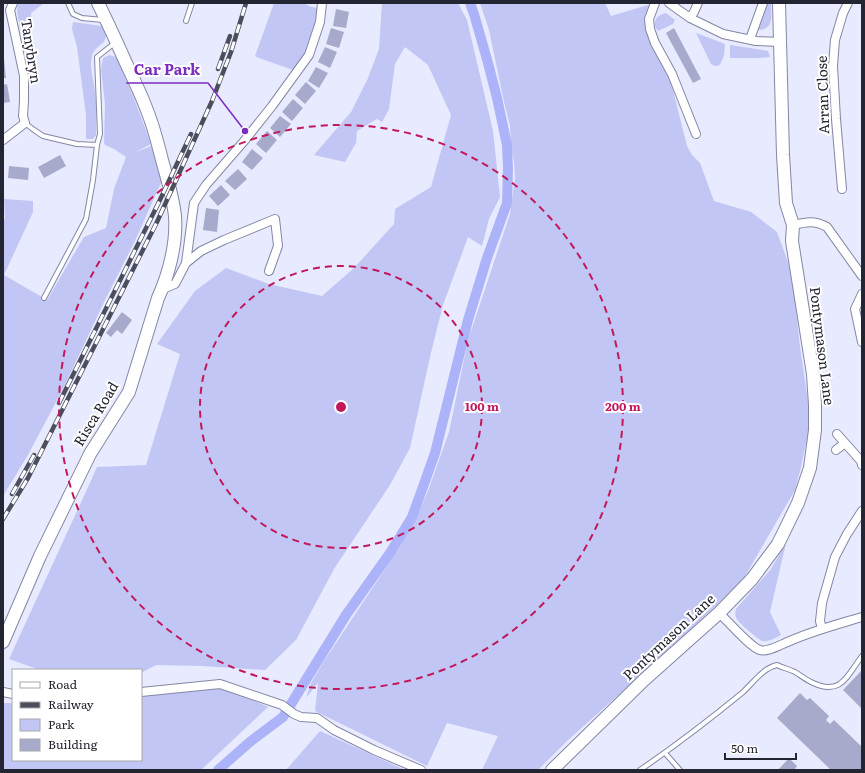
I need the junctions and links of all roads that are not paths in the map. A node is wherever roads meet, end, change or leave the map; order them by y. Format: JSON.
{"nodes":[{"id":1,"x":13,"y":3,"type":"edge"},
{"id":2,"x":68,"y":3,"type":"edge"},
{"id":3,"x":98,"y":3,"type":"edge"},
{"id":4,"x":192,"y":3,"type":"edge"},
{"id":5,"x":322,"y":3,"type":"edge"},
{"id":6,"x":655,"y":3,"type":"edge"},
{"id":7,"x":669,"y":3,"type":"edge"},
{"id":8,"x":698,"y":3,"type":"edge"},
{"id":9,"x":764,"y":3,"type":"edge"},
{"id":10,"x":779,"y":3,"type":"edge"},
{"id":11,"x":848,"y":3,"type":"edge"},
{"id":12,"x":690,"y":18,"type":"junction"},
{"id":13,"x":106,"y":20,"type":"junction"},
{"id":14,"x":186,"y":21,"type":"dead end"},
{"id":15,"x":750,"y":39,"type":"junction"},
{"id":16,"x":116,"y":42,"type":"junction"},
{"id":17,"x":780,"y":42,"type":"junction"},
{"id":18,"x":25,"y":123,"type":"junction"},
{"id":19,"x":696,"y":134,"type":"dead end"},
{"id":20,"x":3,"y":140,"type":"edge"},
{"id":21,"x":97,"y":145,"type":"junction"},
{"id":22,"x":842,"y":189,"type":"dead end"},
{"id":23,"x":793,"y":225,"type":"junction"},
{"id":24,"x":186,"y":263,"type":"junction"},
{"id":25,"x":268,"y":271,"type":"dead end"},
{"id":26,"x":862,"y":276,"type":"edge"},
{"id":27,"x":162,"y":289,"type":"junction"},
{"id":28,"x":862,"y":294,"type":"edge"},
{"id":29,"x":44,"y":298,"type":"dead end"},
{"id":30,"x":862,"y":342,"type":"edge"},
{"id":31,"x":837,"y":434,"type":"dead end"},
{"id":32,"x":845,"y":443,"type":"junction"},
{"id":33,"x":836,"y":450,"type":"dead end"},
{"id":34,"x":862,"y":465,"type":"edge"},
{"id":35,"x":862,"y":511,"type":"edge"},
{"id":36,"x":719,"y":613,"type":"junction"},
{"id":37,"x":862,"y":617,"type":"edge"},
{"id":38,"x":822,"y":629,"type":"junction"},
{"id":39,"x":3,"y":642,"type":"edge"},
{"id":40,"x":862,"y":656,"type":"edge"},
{"id":41,"x":142,"y":692,"type":"edge"},
{"id":42,"x":665,"y":753,"type":"junction"},
{"id":43,"x":421,"y":770,"type":"edge"},
{"id":44,"x":552,"y":770,"type":"edge"},
{"id":45,"x":640,"y":770,"type":"edge"},
{"id":46,"x":680,"y":770,"type":"edge"}],
"edges":[{"from":1,"to":18,"type":"street","name":"Tanybryn"},
{"from":2,"to":13,"type":"lane"},
{"from":3,"to":13,"type":"street","name":"Risca Road"},
{"from":4,"to":14,"type":"lane"},
{"from":5,"to":24,"type":"street"},
{"from":6,"to":19,"type":"street"},
{"from":7,"to":12,"type":"street"},
{"from":8,"to":12,"type":"street"},
{"from":9,"to":15,"type":"street"},
{"from":10,"to":17,"type":"street","name":"Pontymason Lane"},
{"from":11,"to":22,"type":"street","name":"Arran Close"},
{"from":12,"to":15,"type":"street"},
{"from":13,"to":16,"type":"street","name":"Risca Road"},
{"from":15,"to":17,"type":"street"},
{"from":16,"to":21,"type":"lane"},
{"from":16,"to":27,"type":"street","name":"Risca Road"},
{"from":17,"to":23,"type":"street","name":"Pontymason Lane"},
{"from":18,"to":20,"type":"street"},
{"from":18,"to":21,"type":"lane"},
{"from":21,"to":29,"type":"lane"},
{"from":23,"to":26,"type":"street"},
{"from":23,"to":36,"type":"street","name":"Pontymason Lane"},
{"from":24,"to":25,"type":"street"},
{"from":24,"to":27,"type":"street"},
{"from":27,"to":39,"type":"street","name":"Risca Road"},
{"from":28,"to":30,"type":"street"},
{"from":31,"to":32,"type":"street"},
{"from":32,"to":33,"type":"street"},
{"from":32,"to":34,"type":"street"},
{"from":35,"to":38,"type":"street"},
{"from":36,"to":38,"type":"street"},
{"from":36,"to":44,"type":"street","name":"Pontymason Lane"},
{"from":37,"to":38,"type":"street"},
{"from":40,"to":42,"type":"lane"},
{"from":41,"to":43,"type":"street"},
{"from":42,"to":45,"type":"lane"},
{"from":42,"to":46,"type":"lane"}]}
